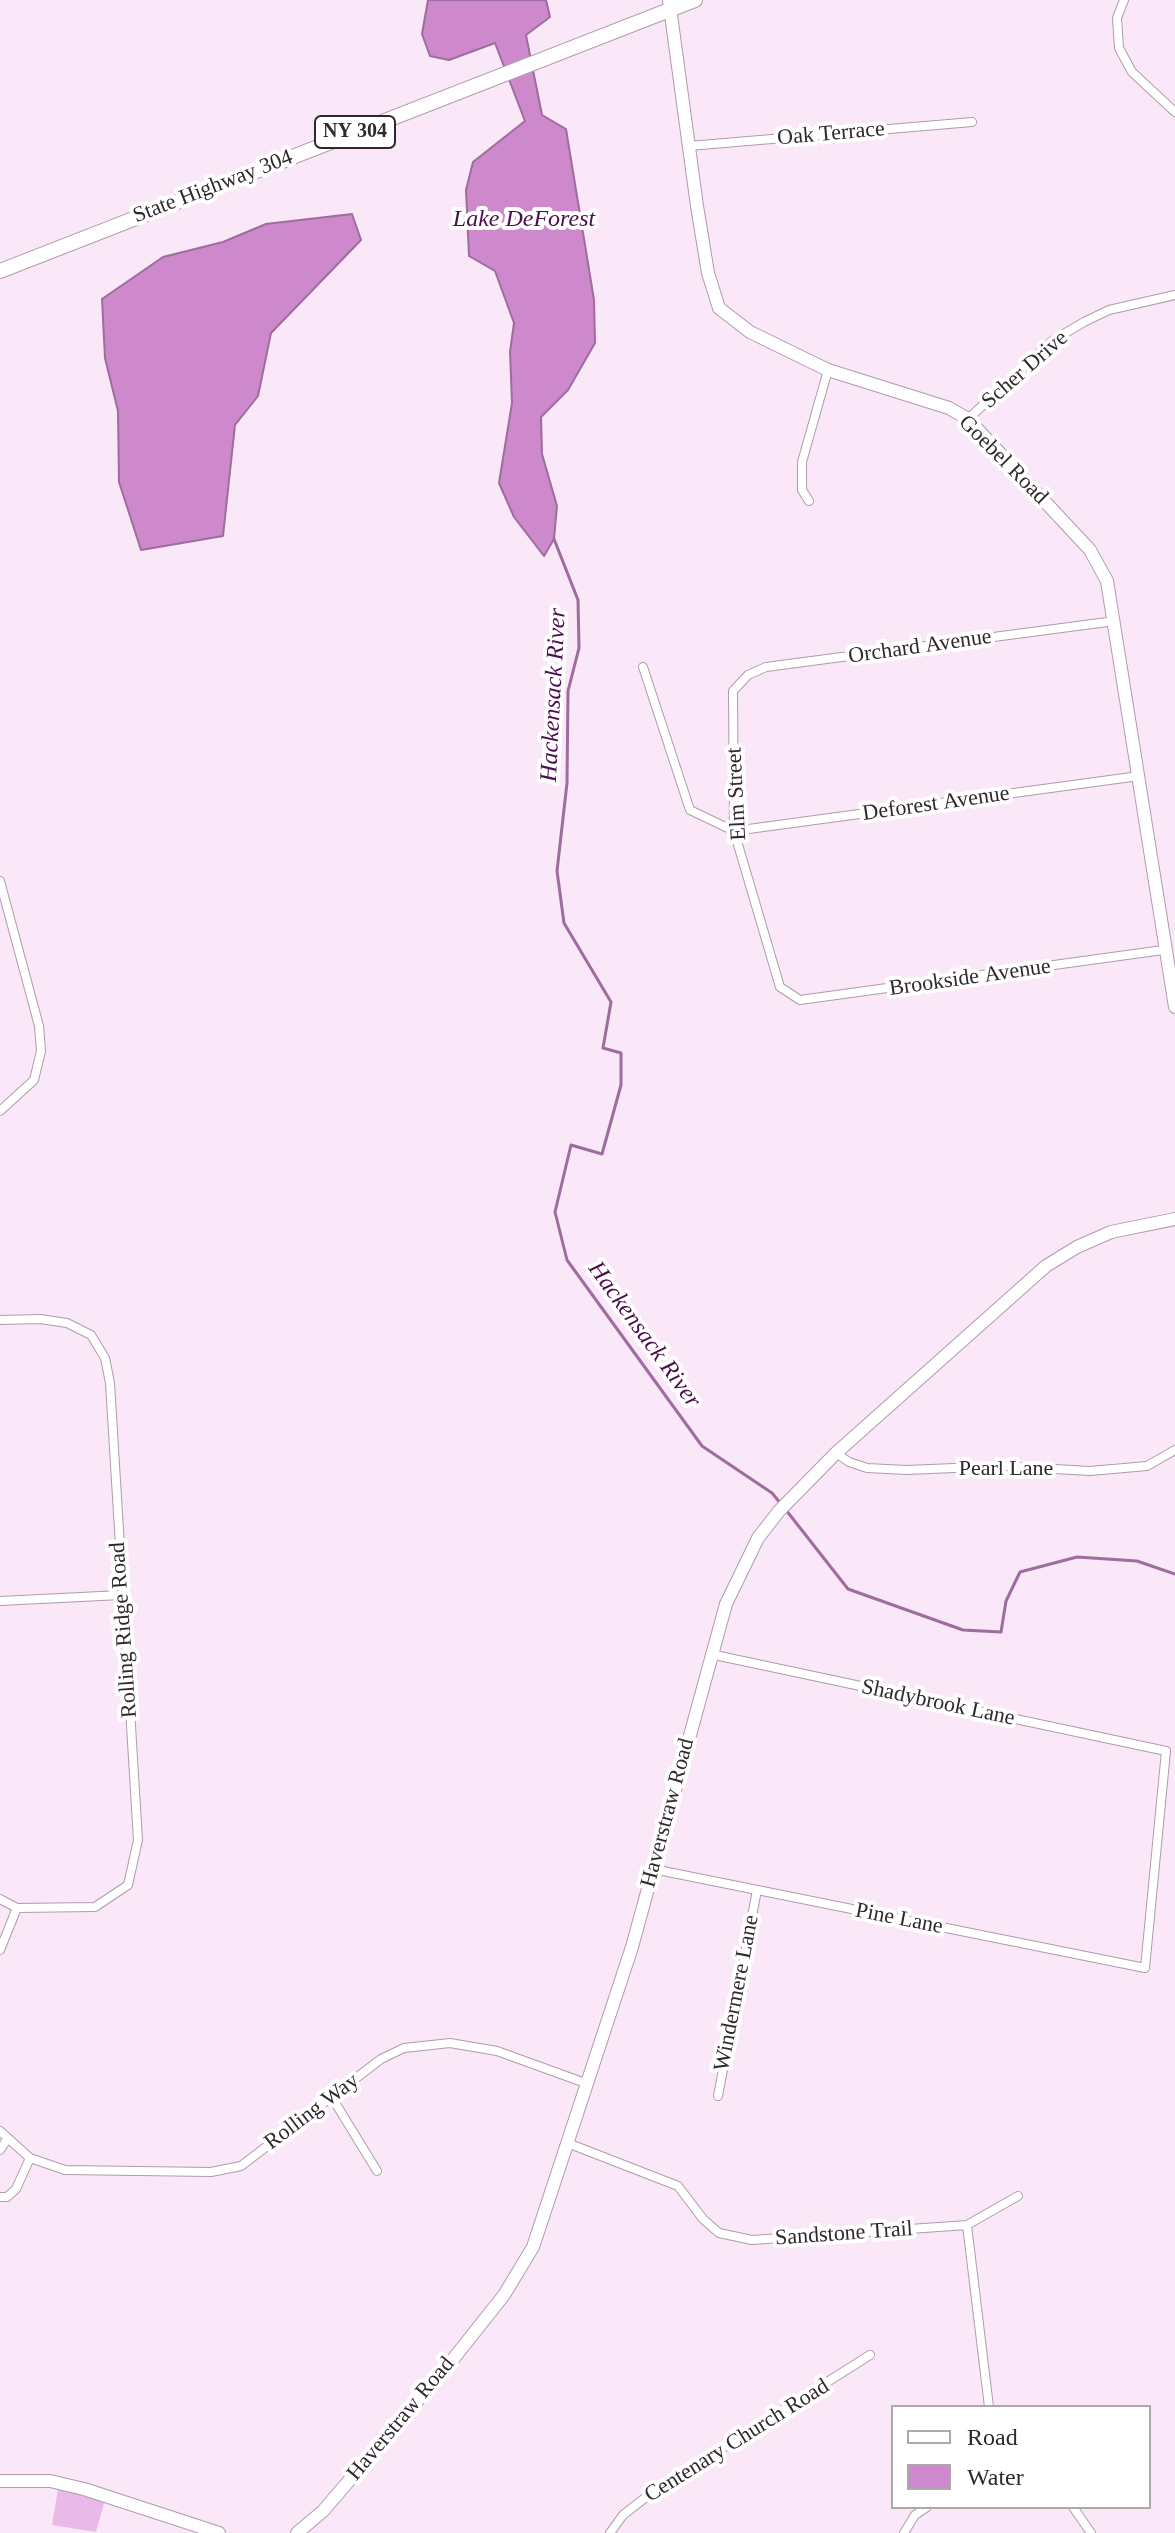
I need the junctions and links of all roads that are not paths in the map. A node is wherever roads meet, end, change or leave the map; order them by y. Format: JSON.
{"nodes":[{"id":1,"x":695,"y":0,"type":"edge"},
{"id":2,"x":1124,"y":0,"type":"edge"},
{"id":3,"x":670,"y":5,"type":"edge"},
{"id":4,"x":1175,"y":112,"type":"edge"},
{"id":5,"x":972,"y":122,"type":"dead end"},
{"id":6,"x":689,"y":146,"type":"junction"},
{"id":7,"x":0,"y":271,"type":"edge"},
{"id":8,"x":1175,"y":295,"type":"edge"},
{"id":9,"x":828,"y":370,"type":"junction"},
{"id":10,"x":968,"y":419,"type":"junction"},
{"id":11,"x":809,"y":501,"type":"dead end"},
{"id":12,"x":1115,"y":621,"type":"junction"},
{"id":13,"x":643,"y":667,"type":"dead end"},
{"id":14,"x":733,"y":691,"type":"joint"},
{"id":15,"x":1139,"y":776,"type":"junction"},
{"id":16,"x":734,"y":831,"type":"junction"},
{"id":17,"x":0,"y":881,"type":"edge"},
{"id":18,"x":1163,"y":950,"type":"junction"},
{"id":19,"x":780,"y":987,"type":"joint"},
{"id":20,"x":1175,"y":1007,"type":"edge"},
{"id":21,"x":0,"y":1111,"type":"edge"},
{"id":22,"x":1175,"y":1219,"type":"edge"},
{"id":23,"x":0,"y":1320,"type":"edge"},
{"id":24,"x":1175,"y":1450,"type":"edge"},
{"id":25,"x":836,"y":1453,"type":"junction"},
{"id":26,"x":121,"y":1595,"type":"junction"},
{"id":27,"x":0,"y":1601,"type":"edge"},
{"id":28,"x":710,"y":1654,"type":"junction"},
{"id":29,"x":653,"y":1869,"type":"junction"},
{"id":30,"x":757,"y":1890,"type":"junction"},
{"id":31,"x":0,"y":1899,"type":"edge"},
{"id":32,"x":17,"y":1908,"type":"junction"},
{"id":33,"x":0,"y":1950,"type":"edge"},
{"id":34,"x":1145,"y":1968,"type":"joint"},
{"id":35,"x":588,"y":2084,"type":"junction"},
{"id":36,"x":331,"y":2096,"type":"junction"},
{"id":37,"x":718,"y":2096,"type":"dead end"},
{"id":38,"x":0,"y":2131,"type":"edge"},
{"id":39,"x":8,"y":2138,"type":"junction"},
{"id":40,"x":570,"y":2144,"type":"junction"},
{"id":41,"x":0,"y":2150,"type":"edge"},
{"id":42,"x":30,"y":2158,"type":"junction"},
{"id":43,"x":377,"y":2171,"type":"dead end"},
{"id":44,"x":1018,"y":2196,"type":"dead end"},
{"id":45,"x":0,"y":2197,"type":"edge"},
{"id":46,"x":967,"y":2225,"type":"junction"},
{"id":47,"x":870,"y":2355,"type":"dead end"},
{"id":48,"x":989,"y":2405,"type":"edge"},
{"id":49,"x":0,"y":2481,"type":"edge"},
{"id":50,"x":924,"y":2509,"type":"edge"},
{"id":51,"x":1074,"y":2509,"type":"edge"},
{"id":52,"x":219,"y":2533,"type":"edge"},
{"id":53,"x":297,"y":2533,"type":"edge"},
{"id":54,"x":610,"y":2533,"type":"edge"},
{"id":55,"x":904,"y":2533,"type":"edge"},
{"id":56,"x":1091,"y":2533,"type":"edge"}],
"edges":[{"from":1,"to":3,"type":"main road","name":"State Highway 304","number":"NY 304"},
{"from":2,"to":4,"type":"street"},
{"from":3,"to":6,"type":"street","name":"Goebel Road"},
{"from":3,"to":7,"type":"main road","name":"State Highway 304","number":"NY 304"},
{"from":5,"to":6,"type":"street","name":"Oak Terrace"},
{"from":6,"to":9,"type":"street","name":"Goebel Road"},
{"from":8,"to":10,"type":"street","name":"Scher Drive"},
{"from":9,"to":10,"type":"street","name":"Goebel Road"},
{"from":9,"to":11,"type":"street"},
{"from":10,"to":12,"type":"street","name":"Goebel Road"},
{"from":12,"to":14,"type":"street","name":"Orchard Avenue"},
{"from":12,"to":15,"type":"street","name":"Goebel Road"},
{"from":13,"to":16,"type":"street"},
{"from":14,"to":16,"type":"street","name":"Elm Street"},
{"from":15,"to":16,"type":"street","name":"Deforest Avenue"},
{"from":15,"to":18,"type":"street","name":"Goebel Road"},
{"from":16,"to":19,"type":"street","name":"Elm Street"},
{"from":17,"to":21,"type":"street"},
{"from":18,"to":19,"type":"street","name":"Brookside Avenue"},
{"from":18,"to":20,"type":"street","name":"Goebel Road"},
{"from":22,"to":25,"type":"street","name":"Haverstraw Road"},
{"from":23,"to":26,"type":"street","name":"Rolling Ridge Road"},
{"from":24,"to":25,"type":"street","name":"Pearl Lane"},
{"from":25,"to":28,"type":"street","name":"Haverstraw Road"},
{"from":26,"to":27,"type":"street"},
{"from":26,"to":32,"type":"street","name":"Rolling Ridge Road"},
{"from":28,"to":29,"type":"street","name":"Haverstraw Road"},
{"from":28,"to":34,"type":"street","name":"Shadybrook Lane"},
{"from":29,"to":30,"type":"street","name":"Pine Lane"},
{"from":29,"to":35,"type":"street","name":"Haverstraw Road"},
{"from":30,"to":34,"type":"street","name":"Pine Lane"},
{"from":30,"to":37,"type":"street","name":"Windermere Lane"},
{"from":31,"to":32,"type":"street","name":"Rolling Ridge Road"},
{"from":32,"to":33,"type":"street"},
{"from":35,"to":36,"type":"street","name":"Rolling Way"},
{"from":35,"to":40,"type":"street","name":"Haverstraw Road"},
{"from":36,"to":42,"type":"street","name":"Rolling Way"},
{"from":36,"to":43,"type":"street"},
{"from":38,"to":39,"type":"street","name":"Rolling Way"},
{"from":39,"to":41,"type":"street"},
{"from":39,"to":42,"type":"street","name":"Rolling Way"},
{"from":40,"to":46,"type":"street","name":"Sandstone Trail"},
{"from":40,"to":53,"type":"street","name":"Haverstraw Road"},
{"from":42,"to":45,"type":"street"},
{"from":44,"to":46,"type":"street"},
{"from":46,"to":48,"type":"street"},
{"from":47,"to":54,"type":"street","name":"Centenary Church Road"},
{"from":49,"to":52,"type":"street"},
{"from":50,"to":55,"type":"street"},
{"from":51,"to":56,"type":"street"}]}
